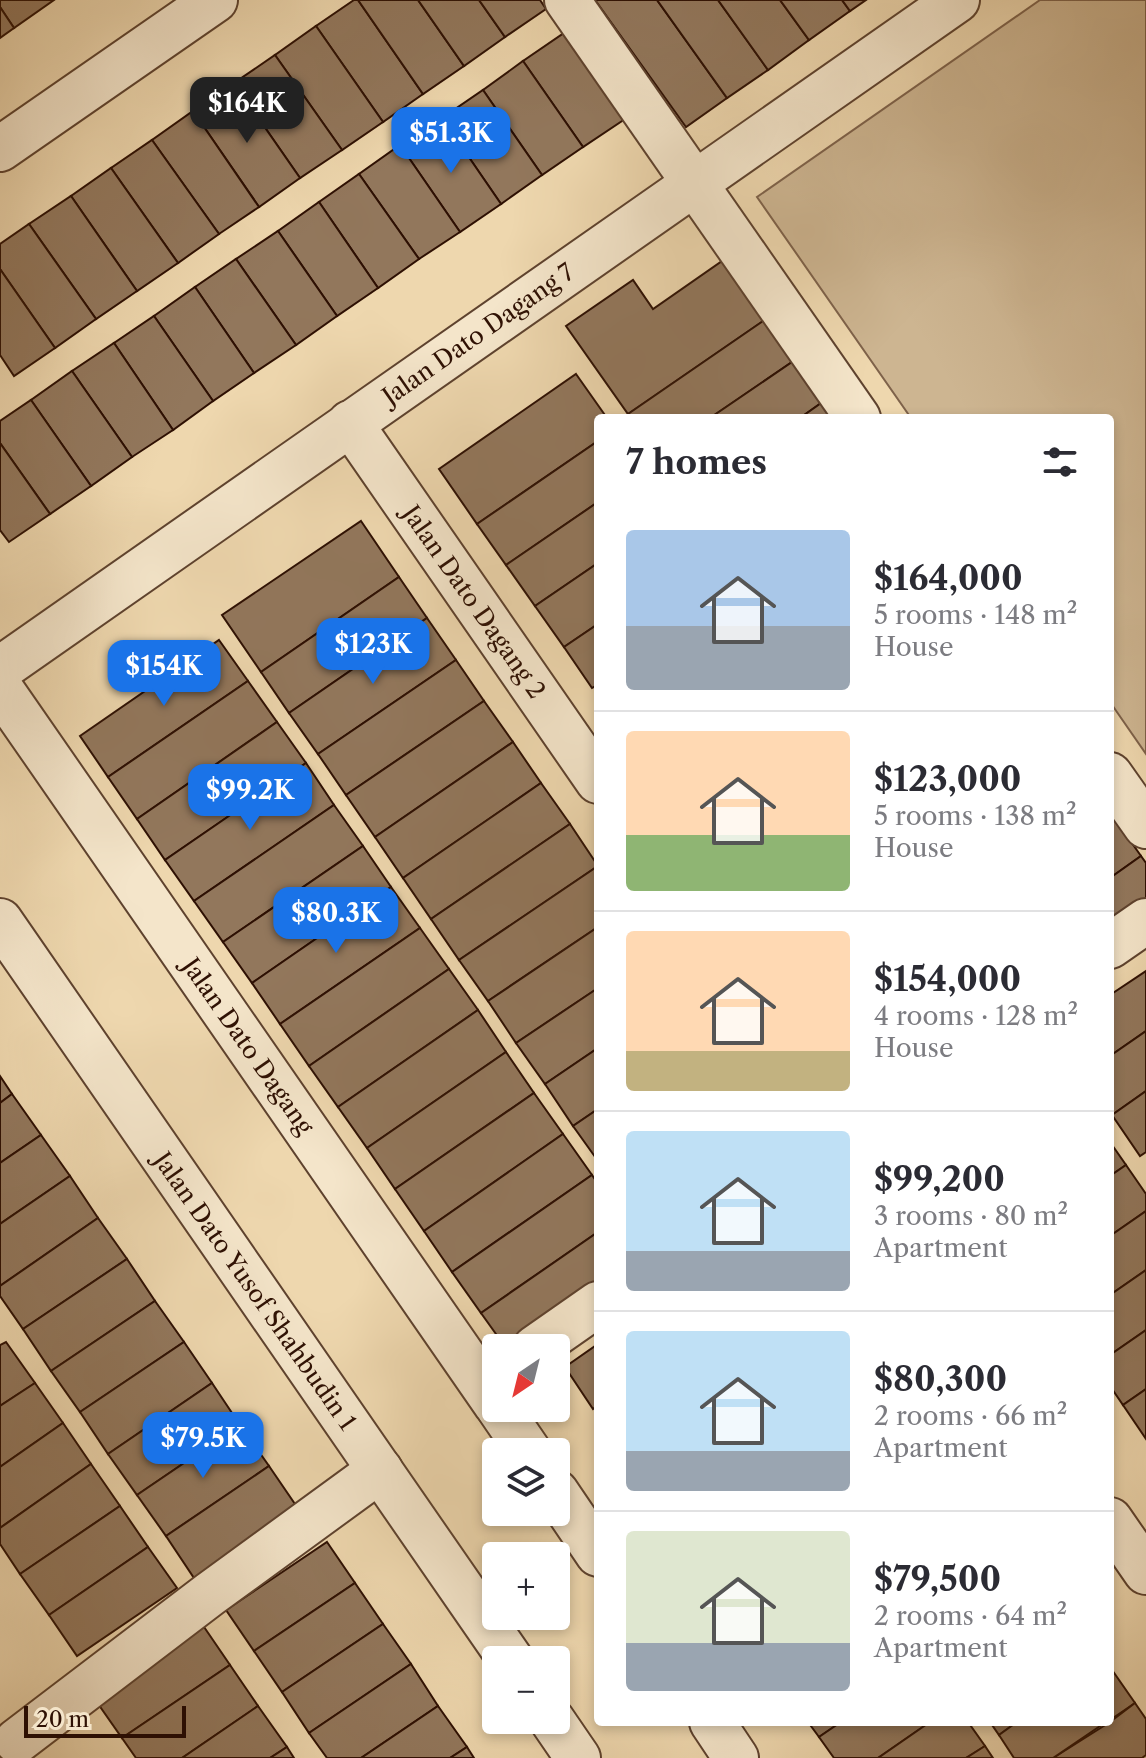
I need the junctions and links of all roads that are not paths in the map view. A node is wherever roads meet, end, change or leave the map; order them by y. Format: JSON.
{"nodes":[{"id":1,"x":215,"y":0,"type":"edge"},
{"id":2,"x":567,"y":0,"type":"edge"},
{"id":3,"x":957,"y":0,"type":"edge"},
{"id":4,"x":0,"y":149,"type":"edge"},
{"id":5,"x":693,"y":184,"type":"junction"},
{"id":6,"x":855,"y":414,"type":"edge"},
{"id":7,"x":350,"y":423,"type":"junction"},
{"id":8,"x":0,"y":669,"type":"edge"},
{"id":9,"x":0,"y":688,"type":"edge"},
{"id":10,"x":594,"y":775,"type":"edge"},
{"id":11,"x":1114,"y":781,"type":"edge"},
{"id":12,"x":1146,"y":826,"type":"edge"},
{"id":13,"x":0,"y":921,"type":"edge"},
{"id":14,"x":1146,"y":921,"type":"edge"},
{"id":15,"x":1114,"y":943,"type":"edge"},
{"id":16,"x":594,"y":1307,"type":"edge"},
{"id":17,"x":555,"y":1334,"type":"edge"},
{"id":18,"x":482,"y":1376,"type":"edge"},
{"id":19,"x":380,"y":1470,"type":"junction"},
{"id":20,"x":570,"y":1513,"type":"edge"},
{"id":21,"x":1114,"y":1526,"type":"edge"},
{"id":22,"x":594,"y":1548,"type":"edge"},
{"id":23,"x":1146,"y":1572,"type":"edge"},
{"id":24,"x":501,"y":1646,"type":"edge"},
{"id":25,"x":715,"y":1726,"type":"edge"},
{"id":26,"x":562,"y":1734,"type":"edge"},
{"id":27,"x":15,"y":1738,"type":"edge"},
{"id":28,"x":578,"y":1758,"type":"edge"},
{"id":29,"x":736,"y":1758,"type":"edge"}],
"edges":[{"from":1,"to":4,"type":"street"},
{"from":2,"to":5,"type":"street"},
{"from":3,"to":5,"type":"street","name":"Jalan Dato Dagang 7"},
{"from":5,"to":6,"type":"street"},
{"from":5,"to":7,"type":"street","name":"Jalan Dato Dagang 7"},
{"from":7,"to":8,"type":"street","name":"Jalan Dato Dagang 7"},
{"from":7,"to":10,"type":"street","name":"Jalan Dato Dagang 2"},
{"from":9,"to":18,"type":"street","name":"Jalan Dato Dagang"},
{"from":11,"to":12,"type":"street"},
{"from":13,"to":19,"type":"street","name":"Jalan Dato Yusof Shahbudin 1"},
{"from":14,"to":15,"type":"street"},
{"from":16,"to":17,"type":"street"},
{"from":19,"to":24,"type":"street","name":"Jalan Dato Yusof Shahbudin 1"},
{"from":19,"to":27,"type":"street"},
{"from":20,"to":22,"type":"street"},
{"from":21,"to":23,"type":"street"},
{"from":25,"to":29,"type":"street"},
{"from":26,"to":28,"type":"street"}]}
